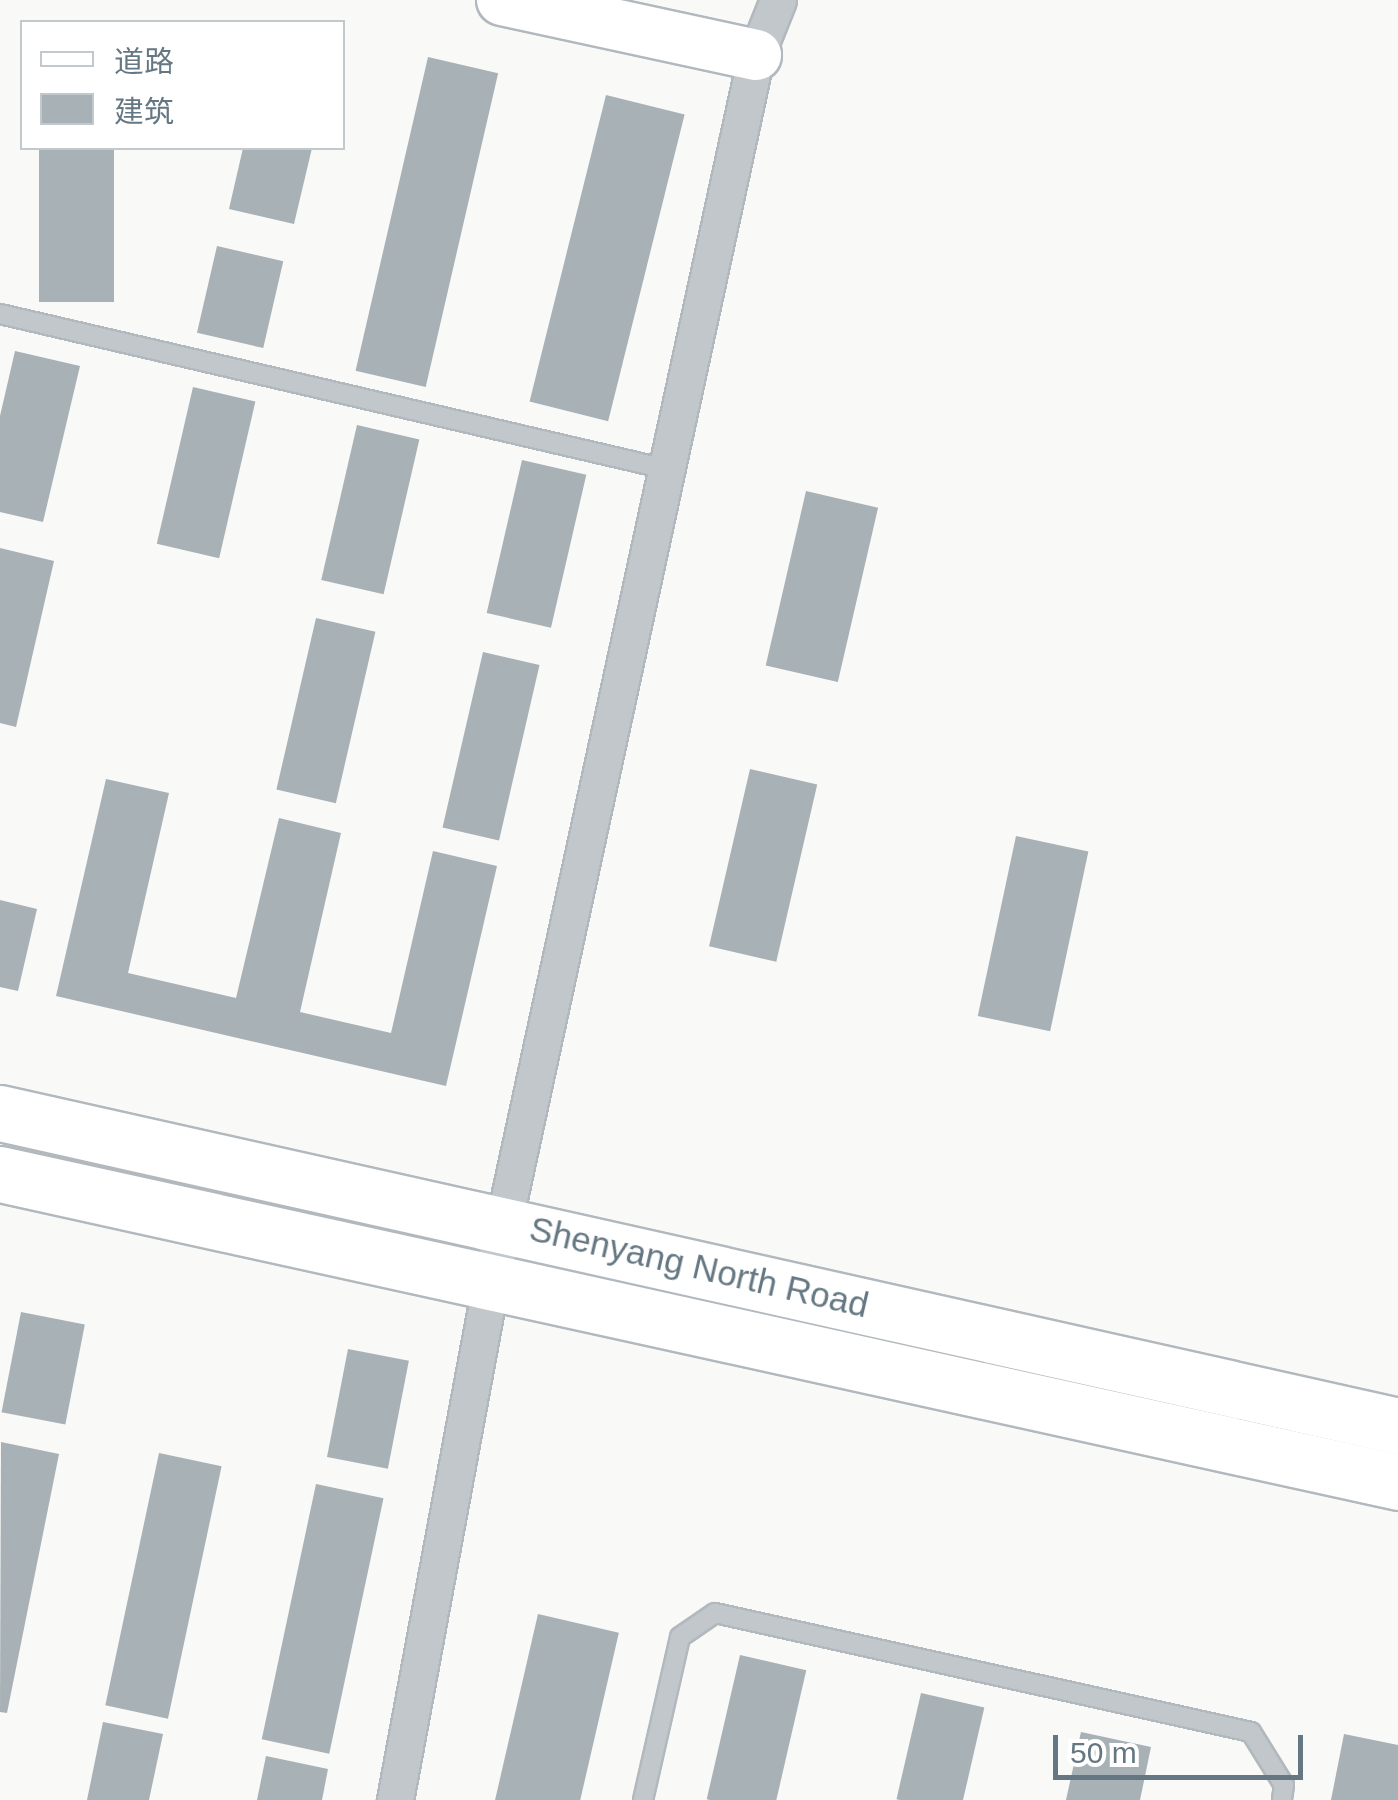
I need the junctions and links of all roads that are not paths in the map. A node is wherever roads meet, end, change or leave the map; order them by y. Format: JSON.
{"nodes":[{"id":1,"x":502,"y":0,"type":"edge"},
{"id":2,"x":778,"y":0,"type":"edge"},
{"id":3,"x":756,"y":56,"type":"junction"},
{"id":4,"x":0,"y":314,"type":"edge"},
{"id":5,"x":666,"y":469,"type":"junction"},
{"id":6,"x":0,"y":1112,"type":"edge"},
{"id":7,"x":0,"y":1174,"type":"edge"},
{"id":8,"x":504,"y":1223,"type":"junction"},
{"id":9,"x":490,"y":1281,"type":"junction"},
{"id":10,"x":1398,"y":1426,"type":"edge"},
{"id":11,"x":1398,"y":1482,"type":"edge"},
{"id":12,"x":395,"y":1800,"type":"edge"},
{"id":13,"x":643,"y":1800,"type":"edge"},
{"id":14,"x":1282,"y":1800,"type":"edge"}],
"edges":[{"from":1,"to":3,"type":"street"},
{"from":2,"to":3,"type":"street"},
{"from":3,"to":5,"type":"street"},
{"from":4,"to":5,"type":"lane"},
{"from":5,"to":8,"type":"street"},
{"from":6,"to":8,"type":"main road","name":"Shenyang North Road"},
{"from":7,"to":9,"type":"main road","name":"Shenyang North Road"},
{"from":8,"to":9,"type":"street"},
{"from":8,"to":10,"type":"main road","name":"Shenyang North Road"},
{"from":9,"to":11,"type":"main road","name":"Shenyang North Road"},
{"from":9,"to":12,"type":"street"},
{"from":13,"to":14,"type":"lane"}]}
